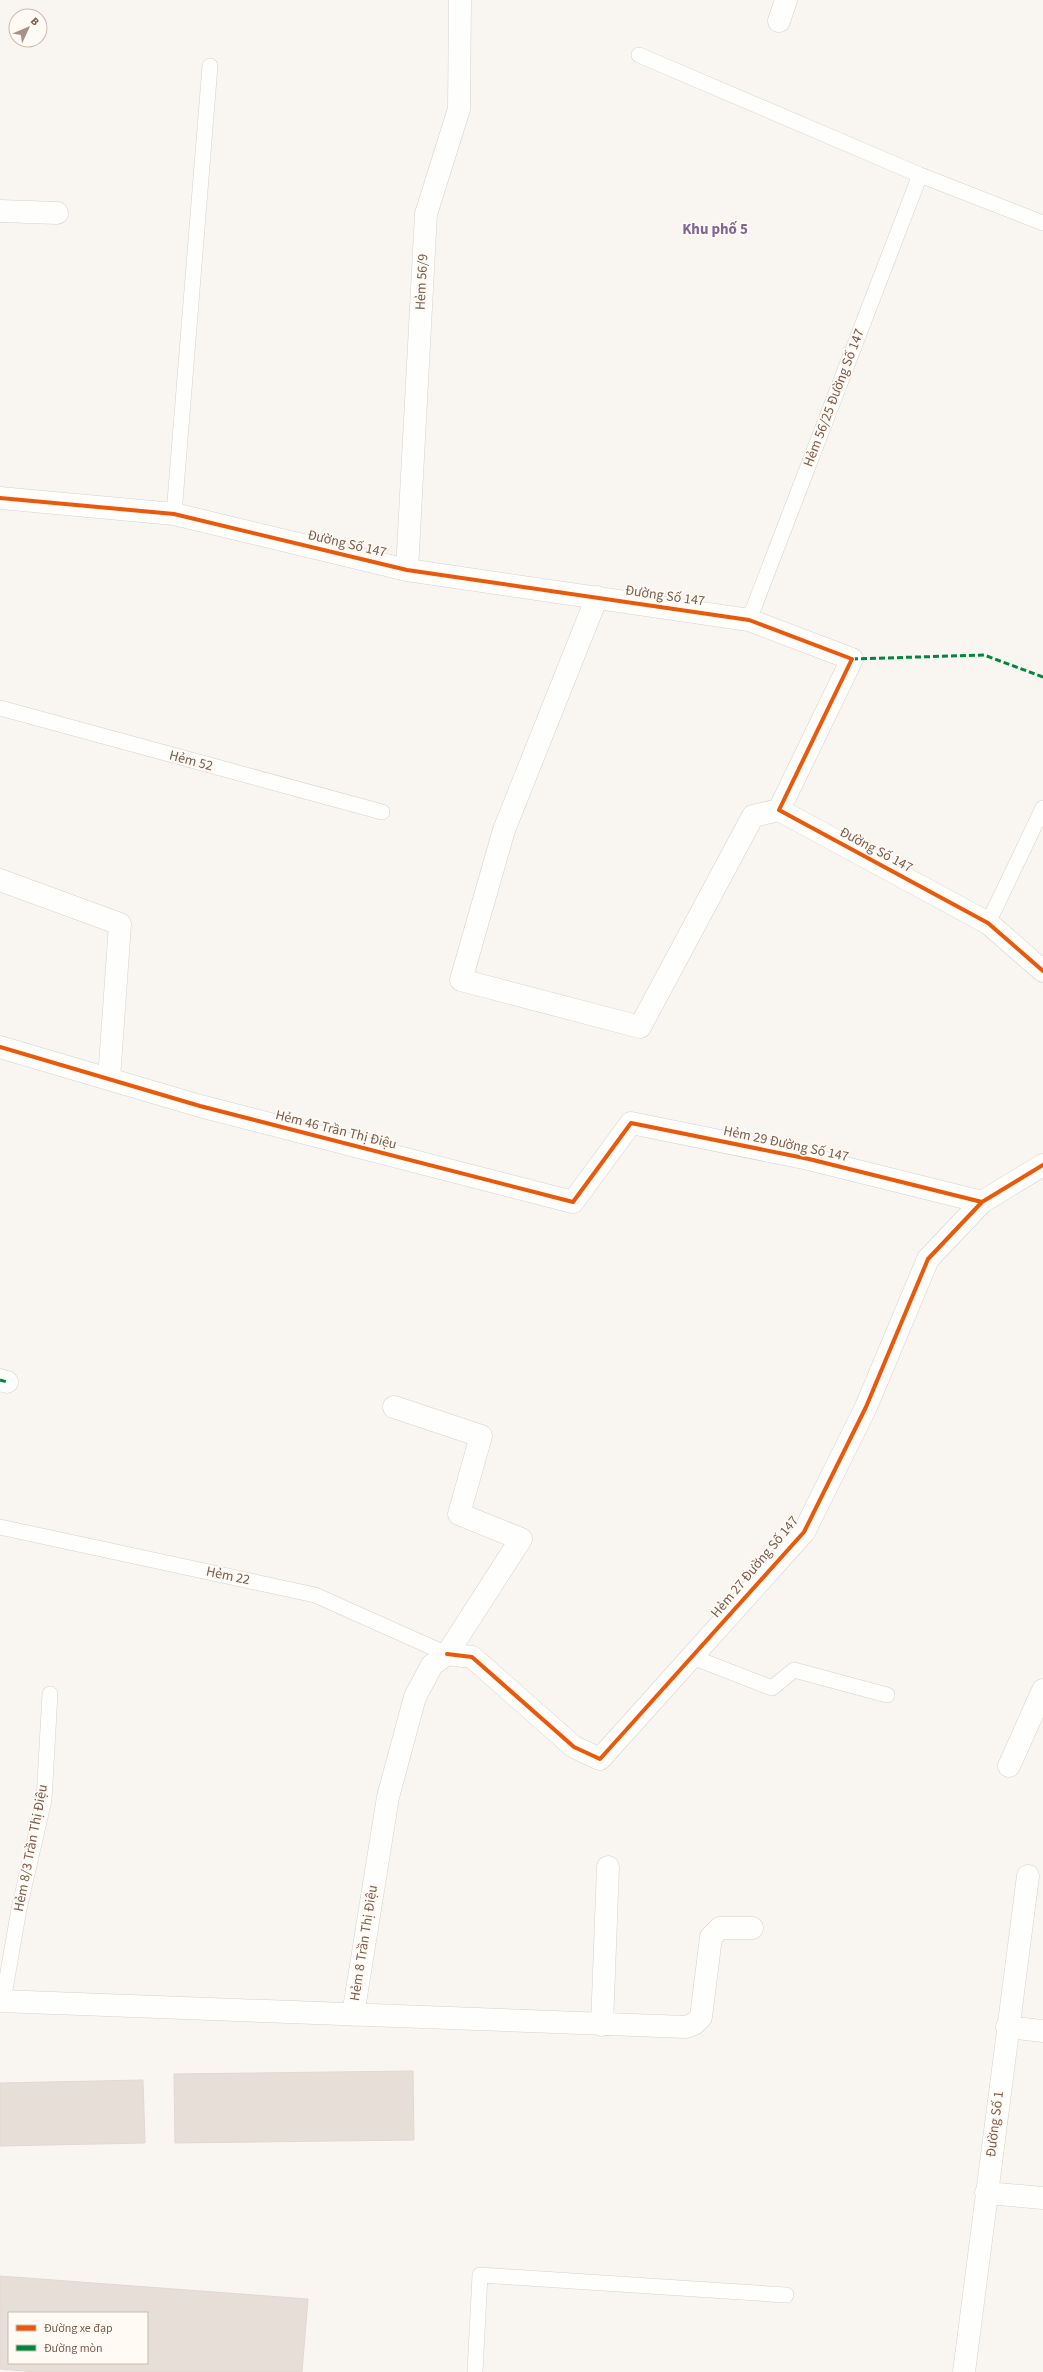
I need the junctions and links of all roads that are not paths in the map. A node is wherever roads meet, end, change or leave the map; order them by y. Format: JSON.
{"nodes":[{"id":1,"x":460,"y":0,"type":"edge"},
{"id":2,"x":786,"y":0,"type":"edge"},
{"id":3,"x":779,"y":21,"type":"dead end"},
{"id":4,"x":639,"y":55,"type":"dead end"},
{"id":5,"x":210,"y":66,"type":"dead end"},
{"id":6,"x":920,"y":175,"type":"junction"},
{"id":7,"x":0,"y":212,"type":"edge"},
{"id":8,"x":56,"y":213,"type":"dead end"},
{"id":9,"x":1043,"y":223,"type":"edge"},
{"id":10,"x":0,"y":498,"type":"edge"},
{"id":11,"x":174,"y":514,"type":"junction"},
{"id":12,"x":407,"y":570,"type":"junction"},
{"id":13,"x":597,"y":597,"type":"junction"},
{"id":14,"x":749,"y":620,"type":"junction"},
{"id":15,"x":0,"y":708,"type":"edge"},
{"id":16,"x":1043,"y":808,"type":"edge"},
{"id":17,"x":779,"y":810,"type":"junction"},
{"id":18,"x":382,"y":812,"type":"dead end"},
{"id":19,"x":0,"y":880,"type":"edge"},
{"id":20,"x":988,"y":924,"type":"junction"},
{"id":21,"x":1043,"y":971,"type":"edge"},
{"id":22,"x":0,"y":1047,"type":"edge"},
{"id":23,"x":109,"y":1079,"type":"junction"},
{"id":24,"x":631,"y":1123,"type":"joint"},
{"id":25,"x":1043,"y":1164,"type":"edge"},
{"id":26,"x":982,"y":1202,"type":"junction"},
{"id":27,"x":394,"y":1407,"type":"dead end"},
{"id":28,"x":0,"y":1527,"type":"edge"},
{"id":29,"x":447,"y":1654,"type":"junction"},
{"id":30,"x":692,"y":1657,"type":"junction"},
{"id":31,"x":1043,"y":1690,"type":"edge"},
{"id":32,"x":50,"y":1694,"type":"dead end"},
{"id":33,"x":887,"y":1695,"type":"dead end"},
{"id":34,"x":1009,"y":1766,"type":"dead end"},
{"id":35,"x":608,"y":1867,"type":"dead end"},
{"id":36,"x":1028,"y":1876,"type":"dead end"},
{"id":37,"x":752,"y":1928,"type":"dead end"},
{"id":38,"x":2,"y":2001,"type":"edge"},
{"id":39,"x":353,"y":2014,"type":"junction"},
{"id":40,"x":602,"y":2025,"type":"junction"},
{"id":41,"x":1007,"y":2028,"type":"junction"},
{"id":42,"x":1043,"y":2032,"type":"edge"},
{"id":43,"x":986,"y":2193,"type":"junction"},
{"id":44,"x":1043,"y":2198,"type":"edge"},
{"id":45,"x":786,"y":2295,"type":"dead end"},
{"id":46,"x":475,"y":2372,"type":"edge"},
{"id":47,"x":964,"y":2372,"type":"edge"}],
"edges":[{"from":1,"to":12,"type":"street","name":"Hẻm 56/9"},
{"from":2,"to":3,"type":"street"},
{"from":4,"to":6,"type":"lane"},
{"from":5,"to":11,"type":"lane"},
{"from":6,"to":9,"type":"lane"},
{"from":6,"to":14,"type":"lane","name":"Hẻm 56/25 Đường Số 147"},
{"from":7,"to":8,"type":"street"},
{"from":10,"to":11,"type":"street","name":"Đường Số 147"},
{"from":11,"to":12,"type":"street","name":"Đường Số 147"},
{"from":12,"to":13,"type":"street","name":"Đường Số 147"},
{"from":13,"to":14,"type":"street","name":"Đường Số 147"},
{"from":13,"to":17,"type":"street"},
{"from":14,"to":17,"type":"street","name":"Đường Số 147"},
{"from":15,"to":18,"type":"lane","name":"Hẻm 52"},
{"from":16,"to":20,"type":"lane"},
{"from":17,"to":20,"type":"street","name":"Đường Số 147"},
{"from":19,"to":23,"type":"street"},
{"from":20,"to":21,"type":"street","name":"Đường Số 147"},
{"from":22,"to":23,"type":"street","name":"Hẻm 46 Trần Thị Điệu"},
{"from":23,"to":24,"type":"street","name":"Hẻm 46 Trần Thị Điệu"},
{"from":24,"to":26,"type":"street","name":"Hẻm 29 Đường Số 147"},
{"from":25,"to":26,"type":"street"},
{"from":26,"to":30,"type":"street","name":"Hẻm 27 Đường Số 147"},
{"from":27,"to":29,"type":"street","name":"Hẻm 8 Trần Thị Điệu"},
{"from":28,"to":29,"type":"lane","name":"Hẻm 22"},
{"from":29,"to":30,"type":"street","name":"Hẻm 27 Đường Số 147"},
{"from":29,"to":39,"type":"street","name":"Hẻm 8 Trần Thị Điệu"},
{"from":30,"to":33,"type":"lane"},
{"from":31,"to":34,"type":"street"},
{"from":32,"to":38,"type":"lane","name":"Hẻm 8/3 Trần Thị Điệu"},
{"from":35,"to":40,"type":"street"},
{"from":36,"to":41,"type":"street","name":"Đường Số 1"},
{"from":37,"to":40,"type":"street"},
{"from":38,"to":39,"type":"street","name":"Hẻm 8 Trần Thị Điệu"},
{"from":39,"to":40,"type":"street"},
{"from":41,"to":42,"type":"street"},
{"from":41,"to":43,"type":"street","name":"Đường Số 1"},
{"from":43,"to":44,"type":"street"},
{"from":43,"to":47,"type":"street","name":"Đường Số 1"},
{"from":45,"to":46,"type":"lane"}]}
